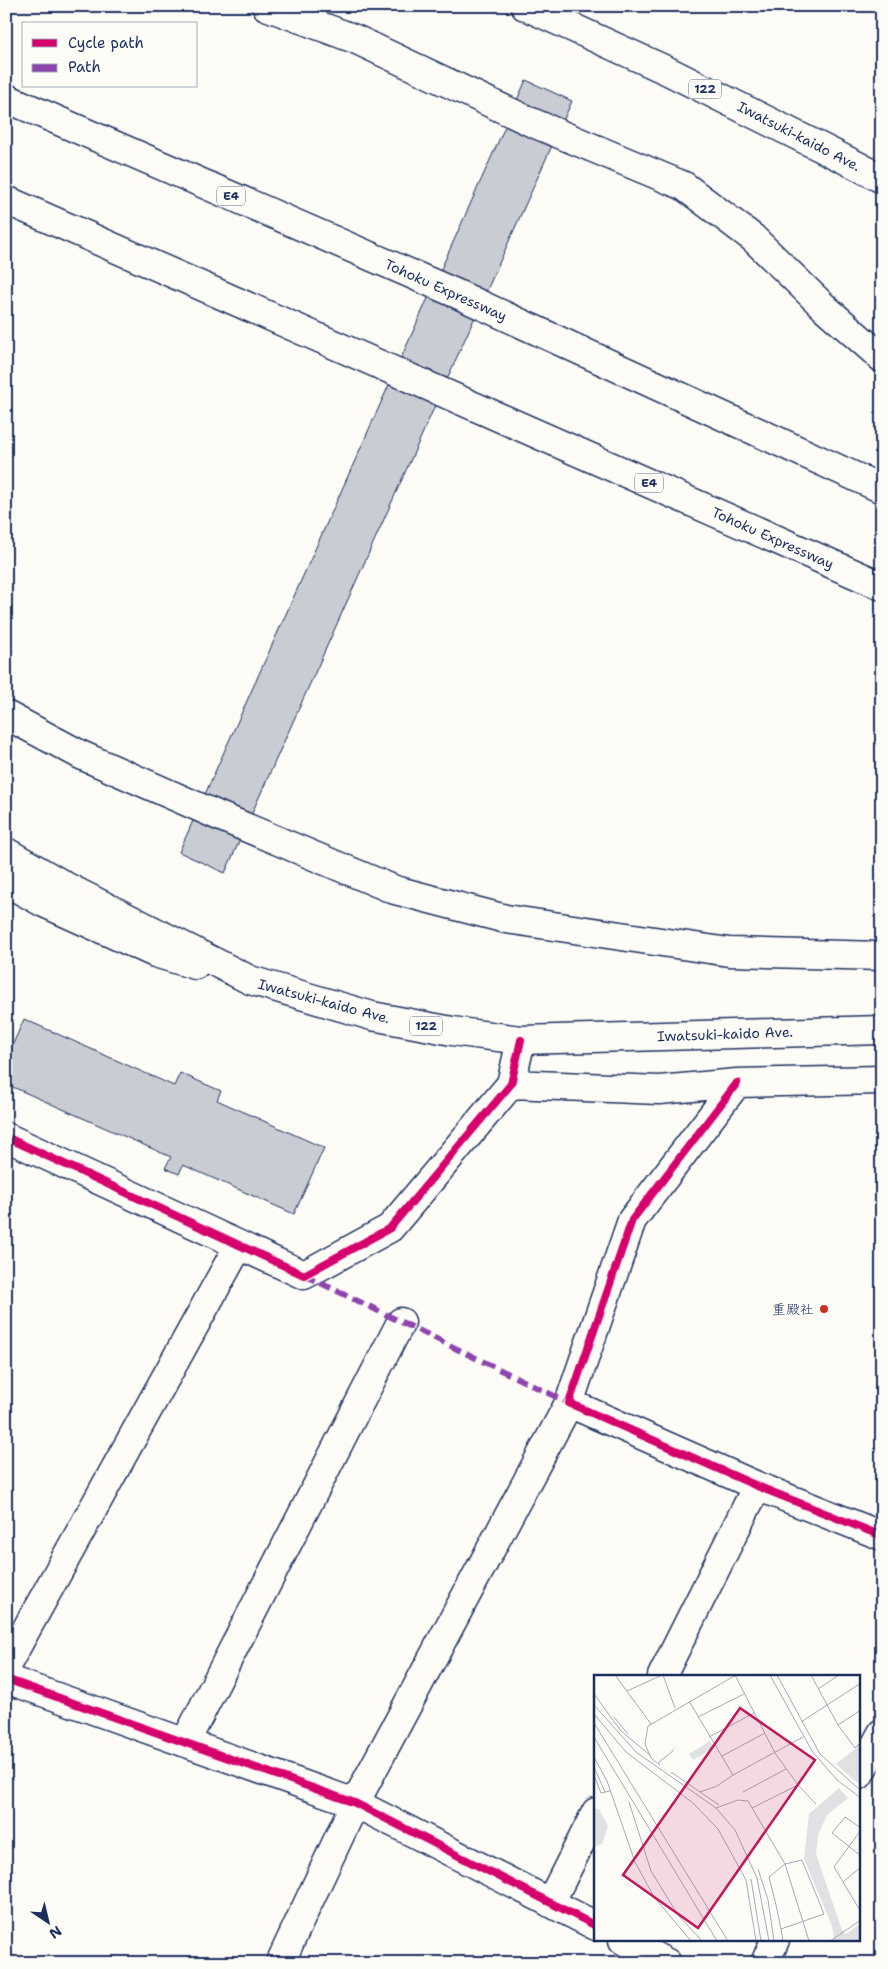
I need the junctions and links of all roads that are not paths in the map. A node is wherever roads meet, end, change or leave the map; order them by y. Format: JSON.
{"nodes":[{"id":1,"x":266,"y":6,"type":"edge"},
{"id":2,"x":525,"y":6,"type":"edge"},
{"id":3,"x":6,"y":98,"type":"edge"},
{"id":4,"x":882,"y":179,"type":"edge"},
{"id":5,"x":6,"y":200,"type":"edge"},
{"id":6,"x":882,"y":358,"type":"edge"},
{"id":7,"x":882,"y":489,"type":"edge"},
{"id":8,"x":882,"y":586,"type":"edge"},
{"id":9,"x":6,"y":715,"type":"edge"},
{"id":10,"x":6,"y":735,"type":"edge"},
{"id":11,"x":81,"y":755,"type":"junction"},
{"id":12,"x":6,"y":852,"type":"edge"},
{"id":13,"x":6,"y":882,"type":"edge"},
{"id":14,"x":882,"y":956,"type":"edge"},
{"id":15,"x":250,"y":980,"type":"junction"},
{"id":16,"x":882,"y":1030,"type":"edge"},
{"id":17,"x":521,"y":1040,"type":"junction"},
{"id":18,"x":882,"y":1080,"type":"edge"},
{"id":19,"x":737,"y":1083,"type":"junction"},
{"id":20,"x":511,"y":1084,"type":"junction"},
{"id":21,"x":6,"y":1137,"type":"edge"},
{"id":22,"x":239,"y":1245,"type":"junction"},
{"id":23,"x":401,"y":1322,"type":"dead end"},
{"id":24,"x":569,"y":1403,"type":"junction"},
{"id":25,"x":757,"y":1486,"type":"junction"},
{"id":26,"x":882,"y":1536,"type":"edge"},
{"id":27,"x":6,"y":1666,"type":"edge"},
{"id":28,"x":662,"y":1675,"type":"edge"},
{"id":29,"x":6,"y":1679,"type":"edge"},
{"id":30,"x":882,"y":1733,"type":"edge"},
{"id":31,"x":185,"y":1743,"type":"junction"},
{"id":32,"x":860,"y":1773,"type":"edge"},
{"id":33,"x":355,"y":1803,"type":"junction"},
{"id":34,"x":594,"y":1816,"type":"edge"},
{"id":35,"x":550,"y":1903,"type":"junction"},
{"id":36,"x":594,"y":1925,"type":"edge"},
{"id":37,"x":627,"y":1942,"type":"edge"},
{"id":38,"x":774,"y":1942,"type":"edge"},
{"id":39,"x":280,"y":1963,"type":"edge"},
{"id":40,"x":667,"y":1963,"type":"edge"},
{"id":41,"x":765,"y":1963,"type":"edge"}],
"edges":[{"from":1,"to":6,"type":"main road"},
{"from":2,"to":4,"type":"main road","name":"Iwatsuki-kaido Ave.","number":"122"},
{"from":3,"to":7,"type":"main road","name":"Tohoku Expressway","number":"E4"},
{"from":5,"to":8,"type":"main road","name":"Tohoku Expressway","number":"E4"},
{"from":9,"to":11,"type":"main road"},
{"from":10,"to":11,"type":"main road"},
{"from":11,"to":14,"type":"main road"},
{"from":12,"to":15,"type":"main road","name":"Iwatsuki-kaido Ave.","number":"122"},
{"from":13,"to":15,"type":"main road"},
{"from":15,"to":17,"type":"main road","name":"Iwatsuki-kaido Ave.","number":"122"},
{"from":16,"to":17,"type":"main road","name":"Iwatsuki-kaido Ave.","number":"122"},
{"from":17,"to":20,"type":"main road"},
{"from":18,"to":19,"type":"main road"},
{"from":19,"to":20,"type":"main road"},
{"from":19,"to":24,"type":"main road"},
{"from":20,"to":22,"type":"main road"},
{"from":21,"to":22,"type":"main road"},
{"from":22,"to":27,"type":"main road"},
{"from":23,"to":31,"type":"main road"},
{"from":24,"to":25,"type":"main road"},
{"from":24,"to":33,"type":"main road"},
{"from":25,"to":26,"type":"main road"},
{"from":25,"to":28,"type":"main road"},
{"from":29,"to":31,"type":"main road"},
{"from":30,"to":32,"type":"main road"},
{"from":31,"to":33,"type":"main road"},
{"from":33,"to":35,"type":"main road"},
{"from":33,"to":39,"type":"main road"},
{"from":34,"to":35,"type":"main road"},
{"from":35,"to":36,"type":"main road"},
{"from":37,"to":40,"type":"main road"},
{"from":38,"to":41,"type":"main road"}]}
